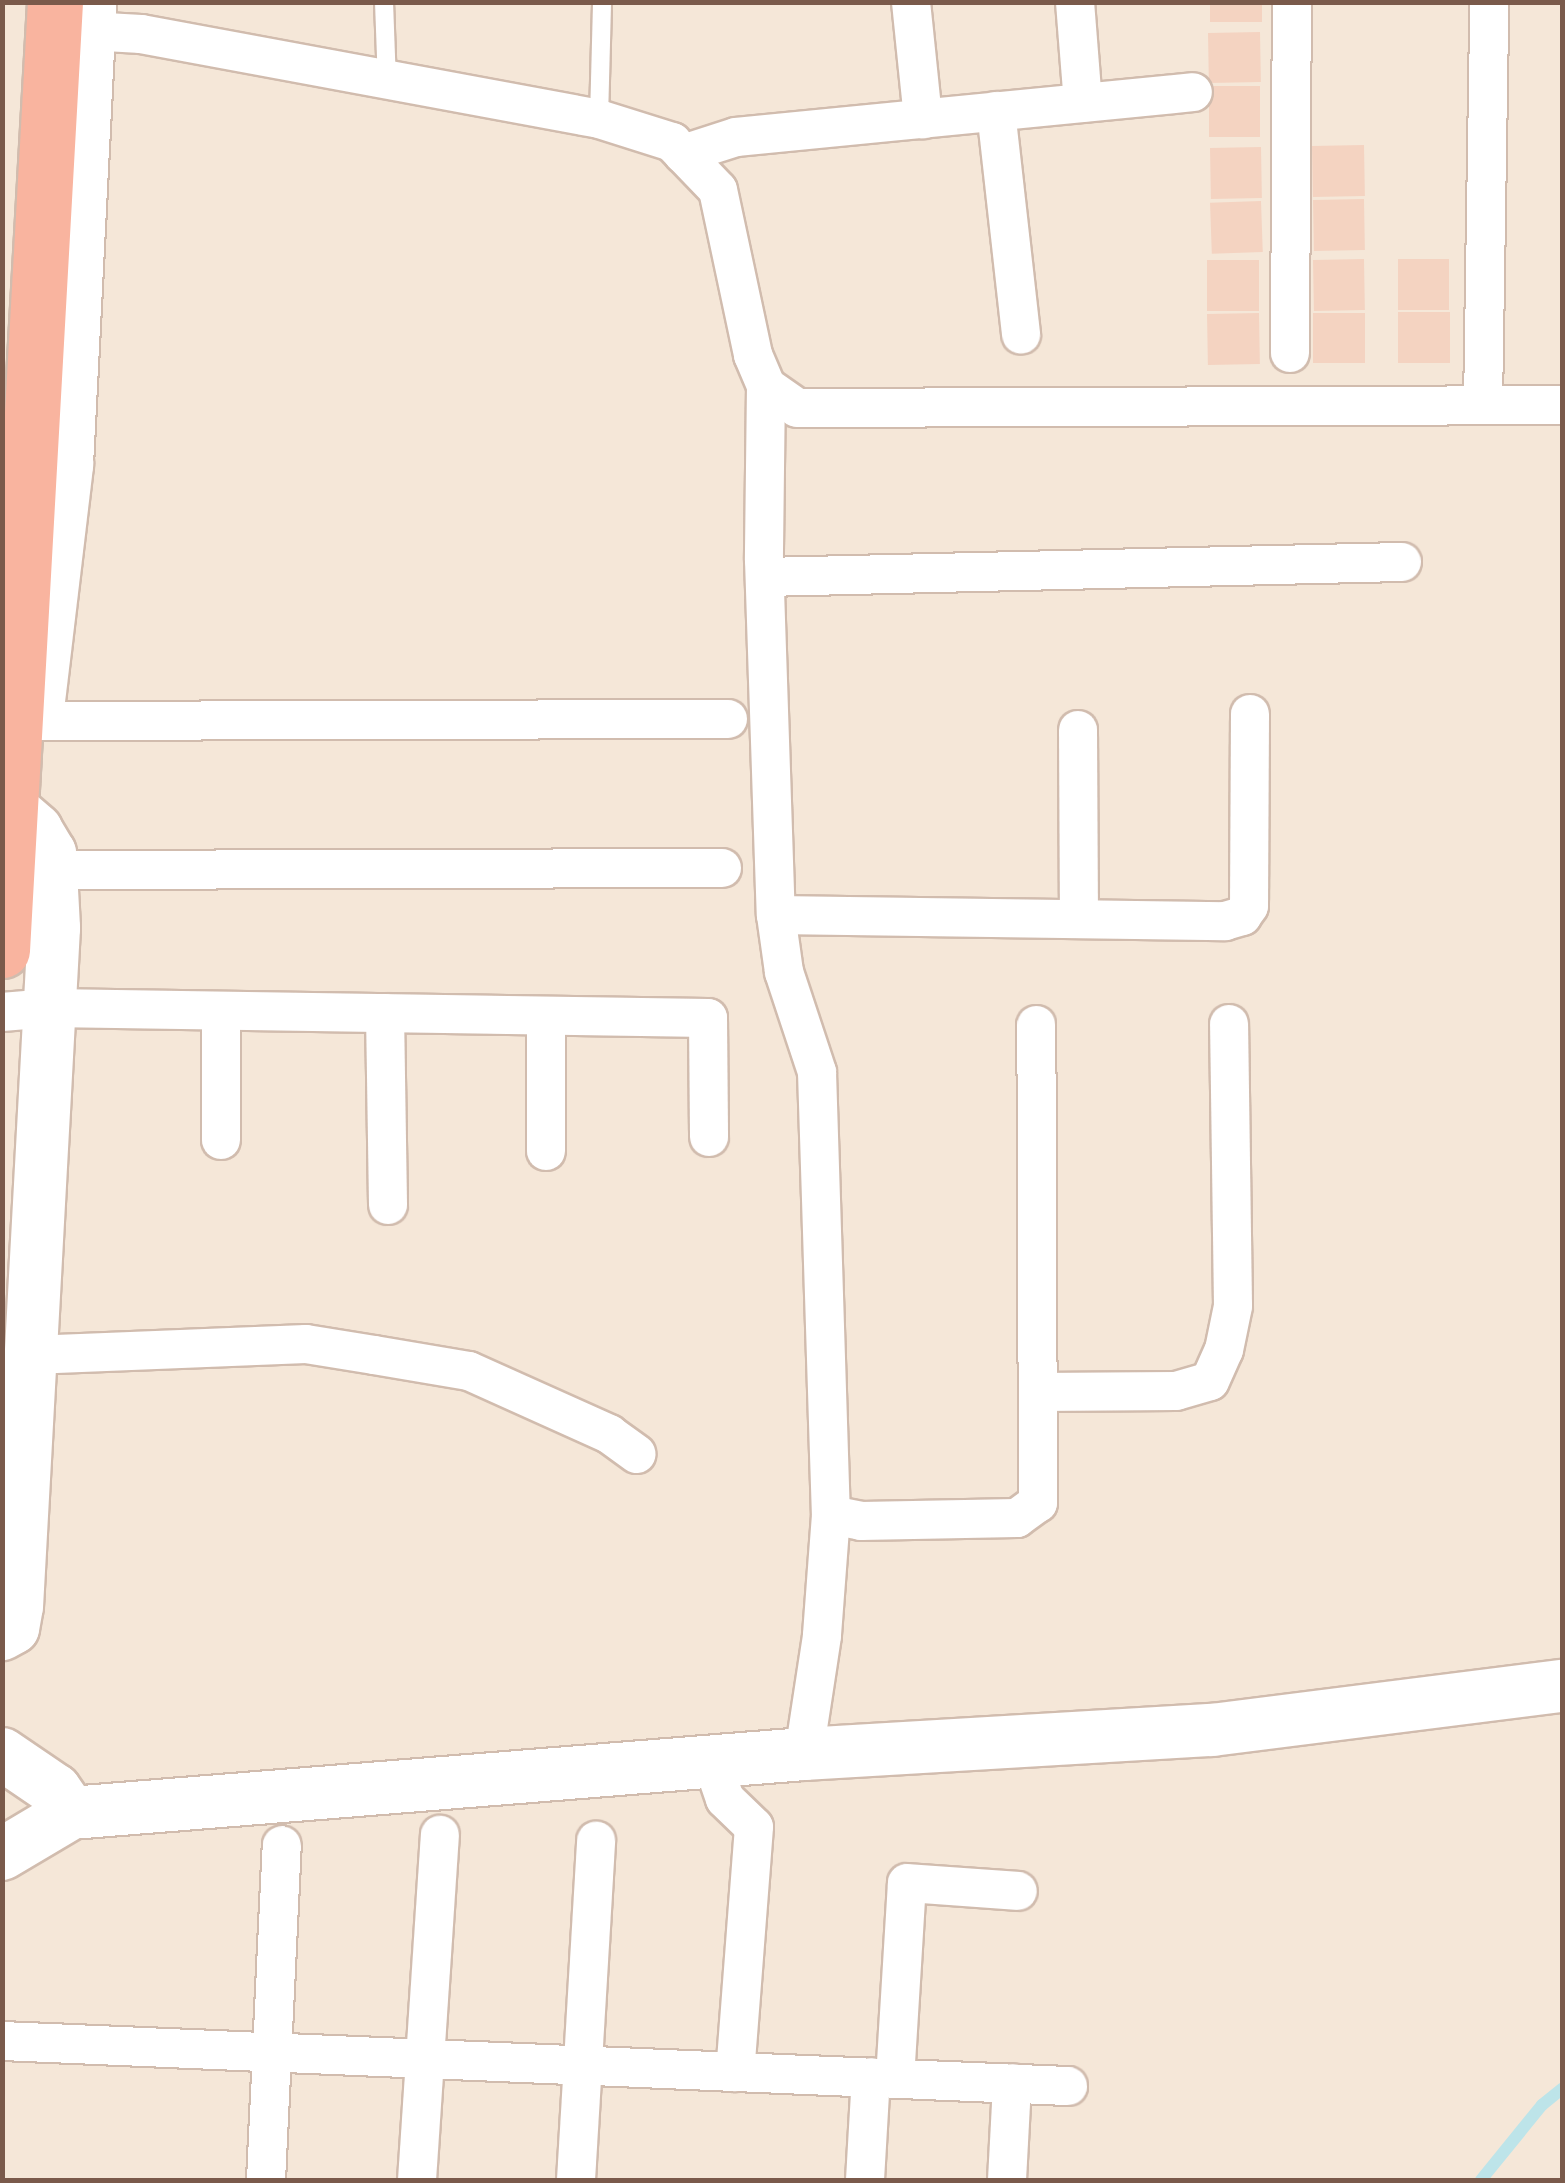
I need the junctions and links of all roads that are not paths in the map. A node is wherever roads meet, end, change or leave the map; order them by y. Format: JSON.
{"nodes":[{"id":1,"x":384,"y":2,"type":"edge"},
{"id":2,"x":602,"y":2,"type":"edge"},
{"id":3,"x":911,"y":2,"type":"edge"},
{"id":4,"x":1075,"y":2,"type":"edge"},
{"id":5,"x":1292,"y":2,"type":"edge"},
{"id":6,"x":1489,"y":2,"type":"edge"},
{"id":7,"x":78,"y":12,"type":"edge"},
{"id":8,"x":387,"y":82,"type":"junction"},
{"id":9,"x":1193,"y":92,"type":"dead end"},
{"id":10,"x":1083,"y":102,"type":"junction"},
{"id":11,"x":996,"y":111,"type":"junction"},
{"id":12,"x":924,"y":118,"type":"junction"},
{"id":13,"x":599,"y":119,"type":"junction"},
{"id":14,"x":683,"y":154,"type":"junction"},
{"id":15,"x":1021,"y":335,"type":"dead end"},
{"id":16,"x":1290,"y":353,"type":"dead end"},
{"id":17,"x":766,"y":386,"type":"junction"},
{"id":18,"x":1483,"y":405,"type":"junction"},
{"id":19,"x":1562,"y":406,"type":"edge"},
{"id":20,"x":1402,"y":562,"type":"dead end"},
{"id":21,"x":765,"y":577,"type":"junction"},
{"id":22,"x":1250,"y":714,"type":"dead end"},
{"id":23,"x":728,"y":719,"type":"dead end"},
{"id":24,"x":1078,"y":730,"type":"dead end"},
{"id":25,"x":15,"y":775,"type":"edge"},
{"id":26,"x":722,"y":868,"type":"dead end"},
{"id":27,"x":51,"y":870,"type":"junction"},
{"id":28,"x":776,"y":915,"type":"junction"},
{"id":29,"x":1079,"y":918,"type":"junction"},
{"id":30,"x":2,"y":950,"type":"edge"},
{"id":31,"x":26,"y":1010,"type":"edge"},
{"id":32,"x":222,"y":1011,"type":"junction"},
{"id":33,"x":385,"y":1013,"type":"junction"},
{"id":34,"x":546,"y":1016,"type":"junction"},
{"id":35,"x":1229,"y":1024,"type":"dead end"},
{"id":36,"x":1036,"y":1025,"type":"dead end"},
{"id":37,"x":709,"y":1137,"type":"dead end"},
{"id":38,"x":221,"y":1140,"type":"dead end"},
{"id":39,"x":546,"y":1151,"type":"dead end"},
{"id":40,"x":388,"y":1205,"type":"dead end"},
{"id":41,"x":31,"y":1354,"type":"junction"},
{"id":42,"x":1038,"y":1392,"type":"junction"},
{"id":43,"x":637,"y":1454,"type":"dead end"},
{"id":44,"x":831,"y":1515,"type":"junction"},
{"id":45,"x":2,"y":1634,"type":"edge"},
{"id":46,"x":1562,"y":1686,"type":"edge"},
{"id":47,"x":2,"y":1754,"type":"edge"},
{"id":48,"x":804,"y":1754,"type":"junction"},
{"id":49,"x":712,"y":1761,"type":"junction"},
{"id":50,"x":71,"y":1812,"type":"junction"},
{"id":51,"x":440,"y":1834,"type":"dead end"},
{"id":52,"x":596,"y":1841,"type":"dead end"},
{"id":53,"x":282,"y":1844,"type":"dead end"},
{"id":54,"x":2,"y":1854,"type":"edge"},
{"id":55,"x":1018,"y":1891,"type":"dead end"},
{"id":56,"x":2,"y":2041,"type":"edge"},
{"id":57,"x":274,"y":2051,"type":"junction"},
{"id":58,"x":425,"y":2058,"type":"junction"},
{"id":59,"x":583,"y":2065,"type":"junction"},
{"id":60,"x":735,"y":2072,"type":"junction"},
{"id":61,"x":883,"y":2078,"type":"junction"},
{"id":62,"x":1012,"y":2083,"type":"junction"},
{"id":63,"x":1068,"y":2086,"type":"dead end"},
{"id":64,"x":266,"y":2180,"type":"edge"},
{"id":65,"x":417,"y":2180,"type":"edge"},
{"id":66,"x":576,"y":2180,"type":"edge"},
{"id":67,"x":865,"y":2180,"type":"edge"},
{"id":68,"x":1007,"y":2180,"type":"edge"}],
"edges":[{"from":1,"to":8,"type":"lane"},
{"from":2,"to":13,"type":"lane"},
{"from":3,"to":12,"type":"street"},
{"from":4,"to":10,"type":"street"},
{"from":5,"to":16,"type":"street"},
{"from":6,"to":18,"type":"street"},
{"from":7,"to":8,"type":"street"},
{"from":7,"to":25,"type":"highway"},
{"from":8,"to":13,"type":"street"},
{"from":9,"to":10,"type":"street"},
{"from":10,"to":11,"type":"street"},
{"from":11,"to":12,"type":"street"},
{"from":11,"to":15,"type":"street"},
{"from":12,"to":14,"type":"street"},
{"from":13,"to":14,"type":"street"},
{"from":14,"to":17,"type":"street"},
{"from":17,"to":18,"type":"street"},
{"from":17,"to":21,"type":"street"},
{"from":18,"to":19,"type":"street"},
{"from":20,"to":21,"type":"street"},
{"from":21,"to":28,"type":"street"},
{"from":22,"to":29,"type":"street"},
{"from":23,"to":25,"type":"street"},
{"from":24,"to":29,"type":"street"},
{"from":25,"to":27,"type":"street"},
{"from":25,"to":30,"type":"highway"},
{"from":26,"to":27,"type":"street"},
{"from":27,"to":31,"type":"street"},
{"from":28,"to":29,"type":"street"},
{"from":28,"to":44,"type":"street"},
{"from":31,"to":32,"type":"street"},
{"from":31,"to":41,"type":"street"},
{"from":32,"to":33,"type":"street"},
{"from":32,"to":38,"type":"street"},
{"from":33,"to":34,"type":"street"},
{"from":33,"to":40,"type":"street"},
{"from":34,"to":37,"type":"street"},
{"from":34,"to":39,"type":"street"},
{"from":35,"to":42,"type":"street"},
{"from":36,"to":42,"type":"street"},
{"from":41,"to":43,"type":"street"},
{"from":41,"to":45,"type":"street"},
{"from":42,"to":44,"type":"street"},
{"from":44,"to":48,"type":"street"},
{"from":46,"to":48,"type":"street"},
{"from":47,"to":50,"type":"street"},
{"from":48,"to":49,"type":"street"},
{"from":49,"to":50,"type":"street"},
{"from":49,"to":60,"type":"street"},
{"from":50,"to":54,"type":"street"},
{"from":51,"to":58,"type":"street"},
{"from":52,"to":59,"type":"street"},
{"from":53,"to":57,"type":"street"},
{"from":55,"to":61,"type":"street"},
{"from":56,"to":57,"type":"street"},
{"from":57,"to":58,"type":"street"},
{"from":57,"to":64,"type":"street"},
{"from":58,"to":59,"type":"street"},
{"from":58,"to":65,"type":"street"},
{"from":59,"to":60,"type":"street"},
{"from":59,"to":66,"type":"street"},
{"from":60,"to":61,"type":"street"},
{"from":61,"to":62,"type":"street"},
{"from":61,"to":67,"type":"street"},
{"from":62,"to":63,"type":"street"},
{"from":62,"to":68,"type":"street"}]}
